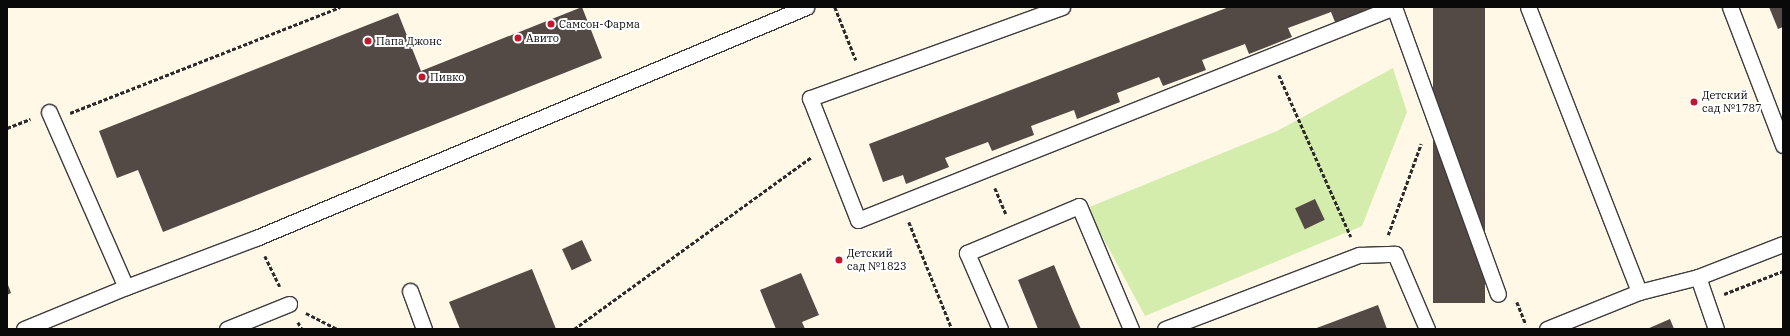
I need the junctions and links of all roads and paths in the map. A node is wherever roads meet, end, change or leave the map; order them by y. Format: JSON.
{"nodes":[{"id":1,"x":340,"y":7,"type":"edge"},
{"id":2,"x":806,"y":7,"type":"edge"},
{"id":3,"x":835,"y":7,"type":"edge"},
{"id":4,"x":1062,"y":7,"type":"edge"},
{"id":5,"x":1528,"y":7,"type":"edge"},
{"id":6,"x":1730,"y":7,"type":"edge"},
{"id":7,"x":1272,"y":56,"type":"junction"},
{"id":8,"x":863,"y":77,"type":"junction"},
{"id":9,"x":51,"y":116,"type":"joint"},
{"id":10,"x":1431,"y":116,"type":"junction"},
{"id":11,"x":828,"y":145,"type":"junction"},
{"id":12,"x":1783,"y":145,"type":"edge"},
{"id":13,"x":986,"y":169,"type":"junction"},
{"id":14,"x":901,"y":203,"type":"junction"},
{"id":15,"x":1015,"y":233,"type":"junction"},
{"id":16,"x":1387,"y":234,"type":"dead end"},
{"id":17,"x":256,"y":238,"type":"junction"},
{"id":18,"x":1783,"y":244,"type":"edge"},
{"id":19,"x":1359,"y":255,"type":"junction"},
{"id":20,"x":1783,"y":271,"type":"edge"},
{"id":21,"x":1698,"y":277,"type":"junction"},
{"id":22,"x":126,"y":287,"type":"junction"},
{"id":23,"x":410,"y":291,"type":"dead end"},
{"id":24,"x":1639,"y":292,"type":"junction"},
{"id":25,"x":1498,"y":294,"type":"dead end"},
{"id":26,"x":1516,"y":300,"type":"dead end"},
{"id":27,"x":1707,"y":301,"type":"junction"},
{"id":28,"x":289,"y":304,"type":"junction"},
{"id":29,"x":1526,"y":324,"type":"dead end"},
{"id":30,"x":24,"y":329,"type":"edge"},
{"id":31,"x":227,"y":329,"type":"edge"},
{"id":32,"x":302,"y":329,"type":"edge"},
{"id":33,"x":338,"y":329,"type":"edge"},
{"id":34,"x":424,"y":329,"type":"edge"},
{"id":35,"x":574,"y":329,"type":"edge"},
{"id":36,"x":952,"y":329,"type":"edge"},
{"id":37,"x":1000,"y":329,"type":"edge"},
{"id":38,"x":1131,"y":329,"type":"edge"},
{"id":39,"x":1165,"y":329,"type":"edge"},
{"id":40,"x":1427,"y":329,"type":"edge"},
{"id":41,"x":1547,"y":329,"type":"edge"},
{"id":42,"x":1716,"y":329,"type":"edge"}],
"edges":[{"from":1,"to":9,"type":"path"},
{"from":2,"to":17,"type":"lane"},
{"from":3,"to":8,"type":"path"},
{"from":4,"to":8,"type":"lane"},
{"from":5,"to":24,"type":"lane"},
{"from":6,"to":12,"type":"lane"},
{"from":7,"to":10,"type":"lane"},
{"from":7,"to":13,"type":"lane"},
{"from":7,"to":19,"type":"path"},
{"from":8,"to":11,"type":"lane"},
{"from":9,"to":22,"type":"lane"},
{"from":10,"to":16,"type":"path"},
{"from":10,"to":25,"type":"lane"},
{"from":11,"to":14,"type":"lane"},
{"from":11,"to":35,"type":"path"},
{"from":13,"to":14,"type":"lane"},
{"from":13,"to":15,"type":"path"},
{"from":14,"to":36,"type":"path"},
{"from":15,"to":37,"type":"lane"},
{"from":15,"to":38,"type":"lane"},
{"from":17,"to":22,"type":"lane"},
{"from":17,"to":28,"type":"path"},
{"from":18,"to":21,"type":"lane"},
{"from":19,"to":39,"type":"lane"},
{"from":19,"to":40,"type":"lane"},
{"from":20,"to":27,"type":"path"},
{"from":21,"to":24,"type":"lane"},
{"from":21,"to":27,"type":"lane"},
{"from":22,"to":30,"type":"lane"},
{"from":23,"to":34,"type":"lane"},
{"from":24,"to":41,"type":"lane"},
{"from":26,"to":29,"type":"path"},
{"from":27,"to":42,"type":"lane"},
{"from":28,"to":31,"type":"lane"},
{"from":28,"to":32,"type":"path"},
{"from":28,"to":33,"type":"path"}]}
